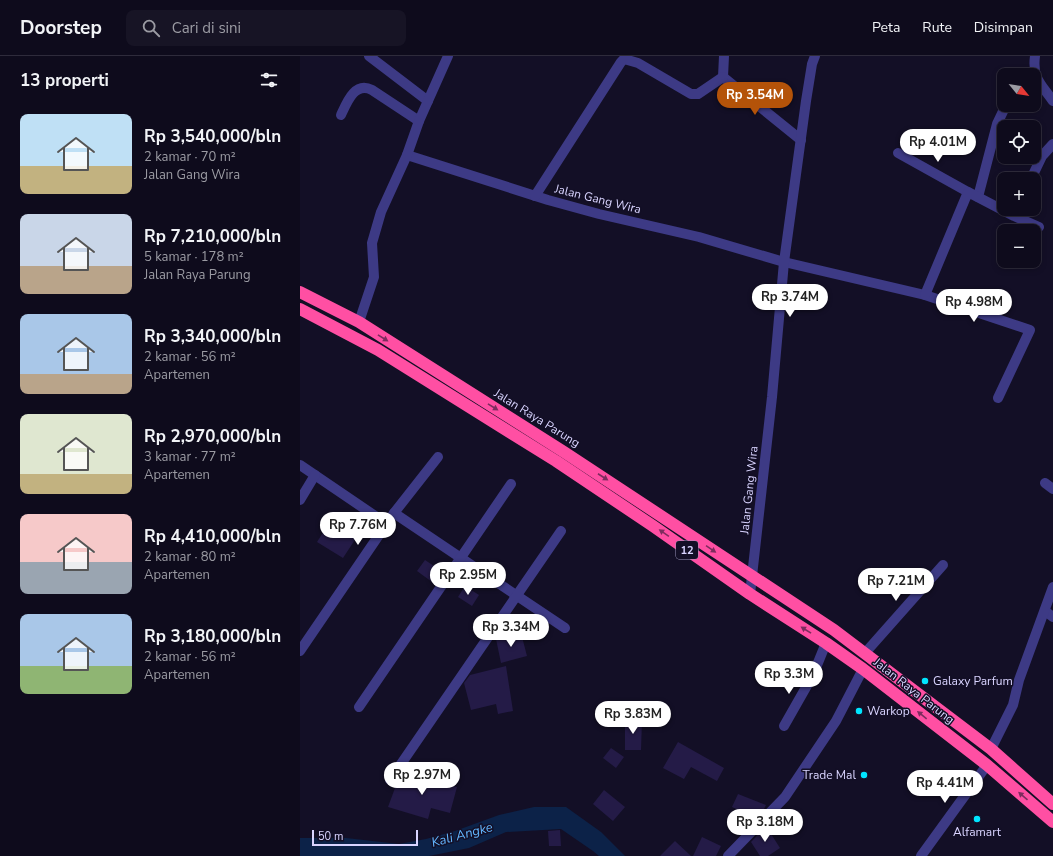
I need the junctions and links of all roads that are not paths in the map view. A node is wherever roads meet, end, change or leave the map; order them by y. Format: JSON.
{"nodes":[{"id":1,"x":370,"y":56,"type":"edge"},
{"id":2,"x":448,"y":56,"type":"edge"},
{"id":3,"x":724,"y":56,"type":"edge"},
{"id":4,"x":816,"y":56,"type":"edge"},
{"id":5,"x":1035,"y":56,"type":"edge"},
{"id":6,"x":620,"y":58,"type":"edge"},
{"id":7,"x":639,"y":60,"type":"edge"},
{"id":8,"x":723,"y":77,"type":"junction"},
{"id":9,"x":428,"y":101,"type":"junction"},
{"id":10,"x":1053,"y":101,"type":"edge"},
{"id":11,"x":1003,"y":112,"type":"edge"},
{"id":12,"x":341,"y":115,"type":"dead end"},
{"id":13,"x":419,"y":121,"type":"junction"},
{"id":14,"x":801,"y":140,"type":"junction"},
{"id":15,"x":1053,"y":144,"type":"edge"},
{"id":16,"x":898,"y":153,"type":"dead end"},
{"id":17,"x":407,"y":156,"type":"junction"},
{"id":18,"x":1034,"y":172,"type":"edge"},
{"id":19,"x":968,"y":192,"type":"junction"},
{"id":20,"x":535,"y":196,"type":"junction"},
{"id":21,"x":978,"y":197,"type":"junction"},
{"id":22,"x":997,"y":205,"type":"edge"},
{"id":23,"x":1020,"y":216,"type":"edge"},
{"id":24,"x":1034,"y":224,"type":"edge"},
{"id":25,"x":784,"y":262,"type":"junction"},
{"id":26,"x":300,"y":292,"type":"edge"},
{"id":27,"x":925,"y":295,"type":"junction"},
{"id":28,"x":326,"y":305,"type":"junction"},
{"id":29,"x":300,"y":309,"type":"edge"},
{"id":30,"x":321,"y":320,"type":"junction"},
{"id":31,"x":359,"y":322,"type":"junction"},
{"id":32,"x":998,"y":398,"type":"dead end"},
{"id":33,"x":438,"y":457,"type":"dead end"},
{"id":34,"x":300,"y":465,"type":"edge"},
{"id":35,"x":315,"y":475,"type":"junction"},
{"id":36,"x":511,"y":484,"type":"dead end"},
{"id":37,"x":300,"y":500,"type":"edge"},
{"id":38,"x":394,"y":513,"type":"junction"},
{"id":39,"x":387,"y":524,"type":"junction"},
{"id":40,"x":561,"y":531,"type":"dead end"},
{"id":41,"x":461,"y":558,"type":"junction"},
{"id":42,"x":943,"y":565,"type":"dead end"},
{"id":43,"x":753,"y":577,"type":"junction"},
{"id":44,"x":1053,"y":587,"type":"edge"},
{"id":45,"x":750,"y":594,"type":"junction"},
{"id":46,"x":516,"y":595,"type":"junction"},
{"id":47,"x":1049,"y":614,"type":"edge"},
{"id":48,"x":565,"y":628,"type":"dead end"},
{"id":49,"x":826,"y":643,"type":"junction"},
{"id":50,"x":300,"y":651,"type":"edge"},
{"id":51,"x":865,"y":653,"type":"junction"},
{"id":52,"x":864,"y":669,"type":"junction"},
{"id":53,"x":359,"y":707,"type":"dead end"},
{"id":54,"x":784,"y":726,"type":"dead end"},
{"id":55,"x":990,"y":749,"type":"junction"},
{"id":56,"x":987,"y":765,"type":"junction"},
{"id":57,"x":390,"y":780,"type":"dead end"},
{"id":58,"x":1053,"y":804,"type":"edge"},
{"id":59,"x":1053,"y":822,"type":"edge"},
{"id":60,"x":728,"y":856,"type":"edge"},
{"id":61,"x":921,"y":856,"type":"edge"}],
"edges":[{"from":1,"to":9,"type":"street"},
{"from":2,"to":9,"type":"street"},
{"from":3,"to":8,"type":"street"},
{"from":4,"to":14,"type":"street","name":"Jalan Gang Wira"},
{"from":5,"to":10,"type":"street"},
{"from":6,"to":7,"type":"street"},
{"from":6,"to":20,"type":"street"},
{"from":7,"to":8,"type":"street"},
{"from":8,"to":14,"type":"street"},
{"from":9,"to":13,"type":"street"},
{"from":11,"to":21,"type":"street"},
{"from":12,"to":13,"type":"street"},
{"from":13,"to":17,"type":"street"},
{"from":14,"to":25,"type":"street","name":"Jalan Gang Wira"},
{"from":15,"to":18,"type":"street"},
{"from":16,"to":19,"type":"street"},
{"from":17,"to":20,"type":"street","name":"Jalan Gang Wira"},
{"from":17,"to":31,"type":"street"},
{"from":19,"to":21,"type":"street"},
{"from":19,"to":27,"type":"street"},
{"from":20,"to":25,"type":"street","name":"Jalan Gang Wira"},
{"from":21,"to":22,"type":"street"},
{"from":23,"to":24,"type":"street"},
{"from":25,"to":27,"type":"street","name":"Jalan Gang Wira"},
{"from":25,"to":43,"type":"street","name":"Jalan Gang Wira"},
{"from":26,"to":28,"type":"highway","name":"Jalan Raya Parung","number":"12"},
{"from":27,"to":32,"type":"street","name":"Jalan Gang Wira"},
{"from":28,"to":30,"type":"highway"},
{"from":28,"to":31,"type":"highway","name":"Jalan Raya Parung","number":"12"},
{"from":29,"to":30,"type":"highway","name":"Jalan Raya Parung","number":"12"},
{"from":45,"to":30,"type":"highway","name":"Jalan Raya Parung","number":"12","one_way":true},
{"from":31,"to":43,"type":"highway","name":"Jalan Raya Parung","number":"12","one_way":true},
{"from":33,"to":38,"type":"street"},
{"from":34,"to":35,"type":"street"},
{"from":35,"to":37,"type":"street"},
{"from":35,"to":39,"type":"street"},
{"from":36,"to":41,"type":"street"},
{"from":38,"to":39,"type":"street"},
{"from":38,"to":41,"type":"street"},
{"from":39,"to":50,"type":"street"},
{"from":40,"to":46,"type":"street"},
{"from":41,"to":46,"type":"street"},
{"from":41,"to":53,"type":"street"},
{"from":42,"to":51,"type":"street"},
{"from":43,"to":45,"type":"street"},
{"from":43,"to":51,"type":"highway","name":"Jalan Raya Parung","number":"12"},
{"from":44,"to":47,"type":"street"},
{"from":49,"to":45,"type":"highway","name":"Jalan Raya Parung","number":"12","one_way":true},
{"from":46,"to":48,"type":"street"},
{"from":46,"to":57,"type":"street"},
{"from":47,"to":55,"type":"street"},
{"from":49,"to":52,"type":"highway","name":"Jalan Raya Parung","number":"12"},
{"from":49,"to":54,"type":"street"},
{"from":51,"to":55,"type":"highway","name":"Jalan Raya Parung","number":"12"},
{"from":56,"to":52,"type":"highway","name":"Jalan Raya Parung","number":"12","one_way":true},
{"from":52,"to":60,"type":"street"},
{"from":55,"to":58,"type":"highway","name":"Jalan Raya Parung","number":"12"},
{"from":59,"to":56,"type":"highway","name":"Jalan Raya Parung","number":"12","one_way":true},
{"from":56,"to":61,"type":"street"}]}
